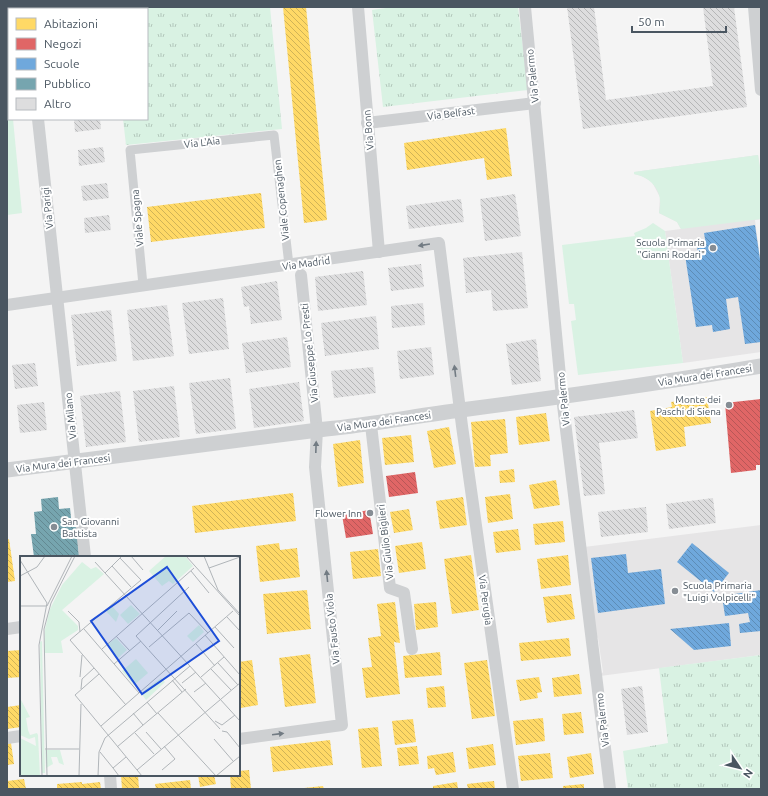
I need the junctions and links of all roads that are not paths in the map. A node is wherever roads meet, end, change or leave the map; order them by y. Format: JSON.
{"nodes":[{"id":1,"x":358,"y":7,"type":"edge"},
{"id":2,"x":525,"y":7,"type":"edge"},
{"id":3,"x":754,"y":7,"type":"edge"},
{"id":4,"x":761,"y":90,"type":"edge"},
{"id":5,"x":535,"y":103,"type":"junction"},
{"id":6,"x":38,"y":120,"type":"edge"},
{"id":7,"x":367,"y":123,"type":"junction"},
{"id":8,"x":274,"y":135,"type":"joint"},
{"id":9,"x":130,"y":150,"type":"joint"},
{"id":10,"x":379,"y":252,"type":"junction"},
{"id":11,"x":289,"y":265,"type":"junction"},
{"id":12,"x":301,"y":275,"type":"dead end"},
{"id":13,"x":143,"y":286,"type":"junction"},
{"id":14,"x":56,"y":298,"type":"junction"},
{"id":15,"x":7,"y":305,"type":"edge"},
{"id":16,"x":761,"y":366,"type":"edge"},
{"id":17,"x":562,"y":397,"type":"junction"},
{"id":18,"x":460,"y":410,"type":"junction"},
{"id":19,"x":370,"y":425,"type":"junction"},
{"id":20,"x":317,"y":430,"type":"junction"},
{"id":21,"x":75,"y":462,"type":"junction"},
{"id":22,"x":7,"y":470,"type":"edge"},
{"id":23,"x":85,"y":556,"type":"edge"},
{"id":24,"x":20,"y":627,"type":"edge"},
{"id":25,"x":7,"y":629,"type":"edge"},
{"id":26,"x":412,"y":649,"type":"dead end"},
{"id":27,"x":20,"y":736,"type":"edge"},
{"id":28,"x":7,"y":738,"type":"edge"},
{"id":29,"x":240,"y":739,"type":"edge"},
{"id":30,"x":110,"y":776,"type":"edge"},
{"id":31,"x":111,"y":789,"type":"edge"},
{"id":32,"x":512,"y":789,"type":"edge"},
{"id":33,"x":610,"y":789,"type":"edge"}],
"edges":[{"from":1,"to":7,"type":"street","name":"Via Bonn"},
{"from":2,"to":5,"type":"street","name":"Via Palermo"},
{"from":3,"to":4,"type":"street"},
{"from":5,"to":7,"type":"street","name":"Via Belfast"},
{"from":5,"to":17,"type":"street","name":"Via Palermo"},
{"from":6,"to":14,"type":"street","name":"Via Parigi"},
{"from":7,"to":10,"type":"street","name":"Via Bonn"},
{"from":8,"to":9,"type":"street","name":"Via L'Aia"},
{"from":8,"to":11,"type":"street","name":"Viale Copenaghen"},
{"from":9,"to":13,"type":"street","name":"Viale Spagna"},
{"from":10,"to":11,"type":"street","name":"Via Madrid"},
{"from":18,"to":10,"type":"street","name":"Via Madrid","one_way":true},
{"from":11,"to":13,"type":"street","name":"Via Madrid"},
{"from":12,"to":20,"type":"street","name":"Via Giuseppe Lo Presti"},
{"from":13,"to":14,"type":"street","name":"Via Madrid"},
{"from":14,"to":15,"type":"street","name":"Via Madrid"},
{"from":14,"to":21,"type":"street","name":"Via Milano"},
{"from":16,"to":17,"type":"street","name":"Via Mura dei Francesi"},
{"from":17,"to":18,"type":"street","name":"Via Mura dei Francesi"},
{"from":17,"to":33,"type":"street","name":"Via Palermo"},
{"from":18,"to":19,"type":"street","name":"Via Mura dei Francesi"},
{"from":18,"to":32,"type":"street","name":"Via Perugia"},
{"from":19,"to":20,"type":"street","name":"Via Mura dei Francesi"},
{"from":19,"to":26,"type":"street","name":"Via Giulio Biglieri"},
{"from":20,"to":21,"type":"street","name":"Via Mura dei Francesi"},
{"from":29,"to":20,"type":"street","name":"Via Fausto Viola","one_way":true},
{"from":21,"to":22,"type":"street","name":"Via Mura dei Francesi"},
{"from":21,"to":23,"type":"street","name":"Via Milano"},
{"from":24,"to":25,"type":"street"},
{"from":27,"to":28,"type":"street"},
{"from":30,"to":31,"type":"street"}]}
